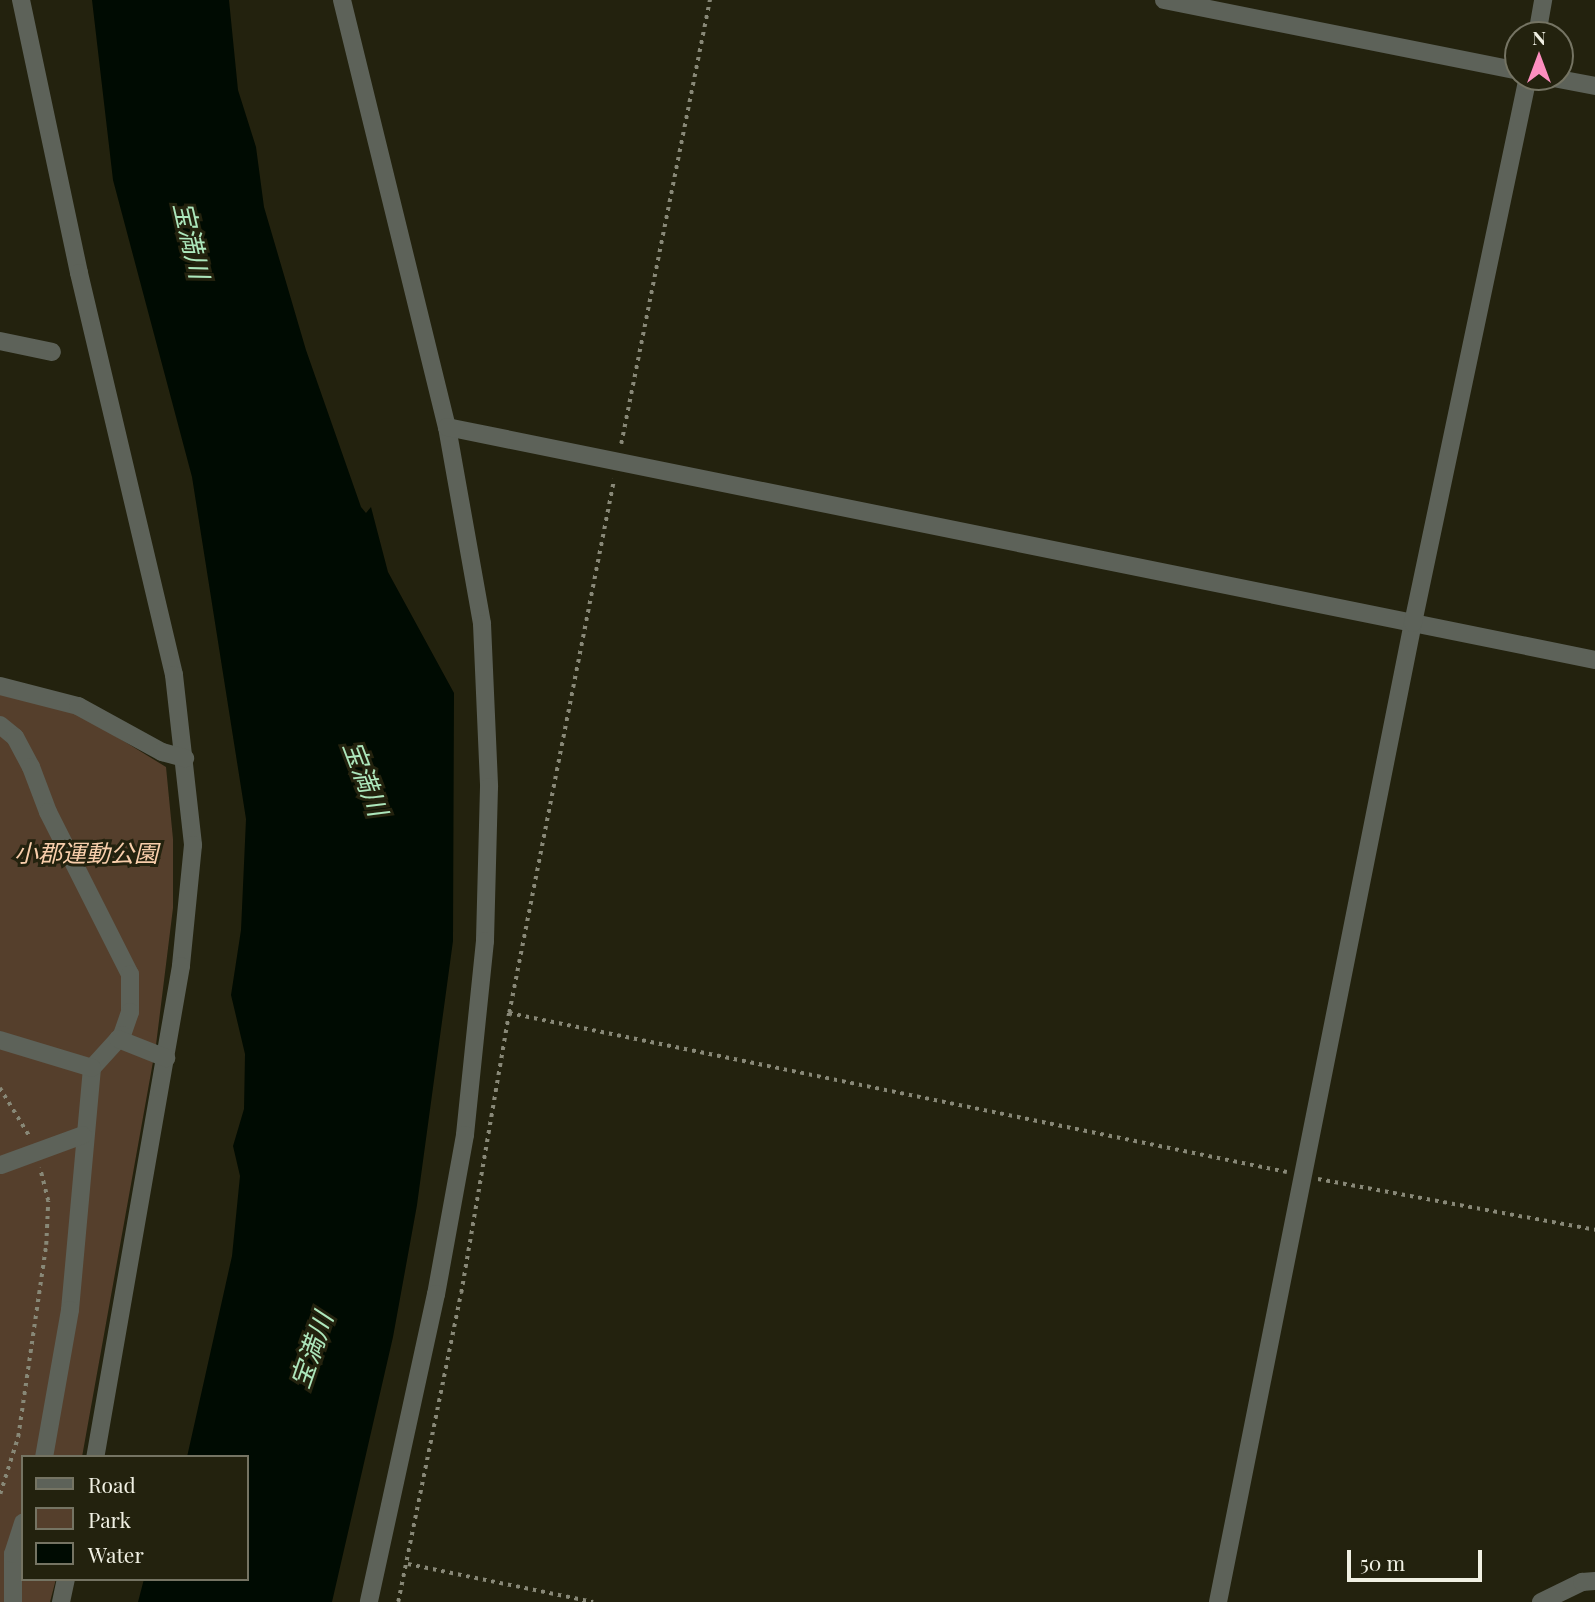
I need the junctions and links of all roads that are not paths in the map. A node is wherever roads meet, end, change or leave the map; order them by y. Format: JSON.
{"nodes":[{"id":1,"x":21,"y":0,"type":"edge"},
{"id":2,"x":342,"y":0,"type":"edge"},
{"id":3,"x":1164,"y":0,"type":"edge"},
{"id":4,"x":1543,"y":0,"type":"edge"},
{"id":5,"x":1539,"y":21,"type":"edge"},
{"id":6,"x":1504,"y":68,"type":"edge"},
{"id":7,"x":1574,"y":82,"type":"edge"},
{"id":8,"x":1595,"y":86,"type":"edge"},
{"id":9,"x":1525,"y":91,"type":"edge"},
{"id":10,"x":0,"y":341,"type":"edge"},
{"id":11,"x":52,"y":352,"type":"dead end"},
{"id":12,"x":447,"y":427,"type":"junction"},
{"id":13,"x":1413,"y":623,"type":"junction"},
{"id":14,"x":1595,"y":660,"type":"edge"},
{"id":15,"x":0,"y":686,"type":"edge"},
{"id":16,"x":0,"y":724,"type":"edge"},
{"id":17,"x":185,"y":758,"type":"junction"},
{"id":18,"x":118,"y":1039,"type":"junction"},
{"id":19,"x":0,"y":1040,"type":"edge"},
{"id":20,"x":166,"y":1058,"type":"junction"},
{"id":21,"x":92,"y":1068,"type":"junction"},
{"id":22,"x":83,"y":1135,"type":"junction"},
{"id":23,"x":1,"y":1165,"type":"edge"},
{"id":24,"x":44,"y":1455,"type":"edge"},
{"id":25,"x":95,"y":1455,"type":"edge"},
{"id":26,"x":21,"y":1526,"type":"edge"},
{"id":27,"x":6,"y":1551,"type":"edge"},
{"id":28,"x":66,"y":1581,"type":"edge"},
{"id":29,"x":1595,"y":1581,"type":"edge"},
{"id":30,"x":13,"y":1602,"type":"edge"},
{"id":31,"x":61,"y":1602,"type":"edge"},
{"id":32,"x":369,"y":1602,"type":"edge"},
{"id":33,"x":1218,"y":1602,"type":"edge"},
{"id":34,"x":1541,"y":1602,"type":"edge"}],
"edges":[{"from":1,"to":17,"type":"street"},
{"from":2,"to":12,"type":"street"},
{"from":3,"to":6,"type":"street"},
{"from":4,"to":5,"type":"street"},
{"from":7,"to":8,"type":"street"},
{"from":9,"to":13,"type":"street"},
{"from":10,"to":11,"type":"street"},
{"from":12,"to":13,"type":"street"},
{"from":12,"to":32,"type":"street"},
{"from":13,"to":14,"type":"street"},
{"from":13,"to":33,"type":"street"},
{"from":15,"to":17,"type":"street"},
{"from":16,"to":18,"type":"street"},
{"from":17,"to":20,"type":"street"},
{"from":18,"to":20,"type":"street"},
{"from":18,"to":21,"type":"street"},
{"from":19,"to":21,"type":"street"},
{"from":20,"to":25,"type":"street"},
{"from":21,"to":22,"type":"street"},
{"from":22,"to":23,"type":"street"},
{"from":22,"to":24,"type":"street"},
{"from":26,"to":27,"type":"street"},
{"from":27,"to":30,"type":"street"},
{"from":28,"to":31,"type":"street"},
{"from":29,"to":34,"type":"street"}]}
